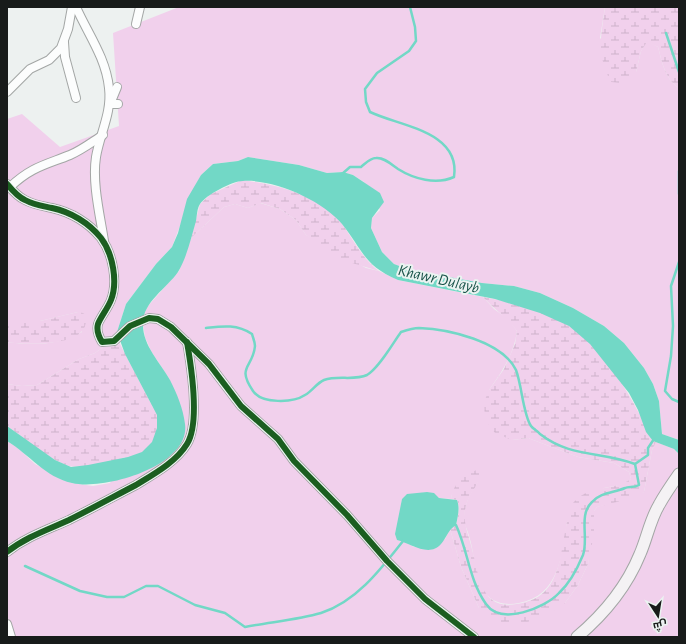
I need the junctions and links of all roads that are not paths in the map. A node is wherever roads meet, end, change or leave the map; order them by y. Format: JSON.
{"nodes":[{"id":1,"x":72,"y":7,"type":"edge"},
{"id":2,"x":76,"y":7,"type":"edge"},
{"id":3,"x":140,"y":7,"type":"edge"},
{"id":4,"x":136,"y":24,"type":"dead end"},
{"id":5,"x":64,"y":39,"type":"junction"},
{"id":6,"x":117,"y":87,"type":"dead end"},
{"id":7,"x":7,"y":92,"type":"edge"},
{"id":8,"x":76,"y":98,"type":"dead end"},
{"id":9,"x":114,"y":104,"type":"junction"},
{"id":10,"x":102,"y":135,"type":"junction"},
{"id":11,"x":9,"y":186,"type":"edge"},
{"id":12,"x":104,"y":244,"type":"junction"},
{"id":13,"x":187,"y":342,"type":"junction"},
{"id":14,"x":679,"y":474,"type":"edge"},
{"id":15,"x":8,"y":553,"type":"edge"},
{"id":16,"x":7,"y":624,"type":"edge"},
{"id":17,"x":11,"y":637,"type":"edge"},
{"id":18,"x":474,"y":637,"type":"edge"},
{"id":19,"x":577,"y":637,"type":"edge"}],
"edges":[{"from":1,"to":5,"type":"street"},
{"from":2,"to":9,"type":"street"},
{"from":3,"to":4,"type":"street"},
{"from":5,"to":7,"type":"street"},
{"from":5,"to":8,"type":"street"},
{"from":6,"to":9,"type":"street"},
{"from":9,"to":10,"type":"street"},
{"from":10,"to":11,"type":"street"},
{"from":10,"to":12,"type":"street"},
{"from":11,"to":12,"type":"street"},
{"from":12,"to":13,"type":"street"},
{"from":13,"to":15,"type":"street"},
{"from":13,"to":18,"type":"street"},
{"from":14,"to":19,"type":"main road"},
{"from":16,"to":17,"type":"street"}]}
